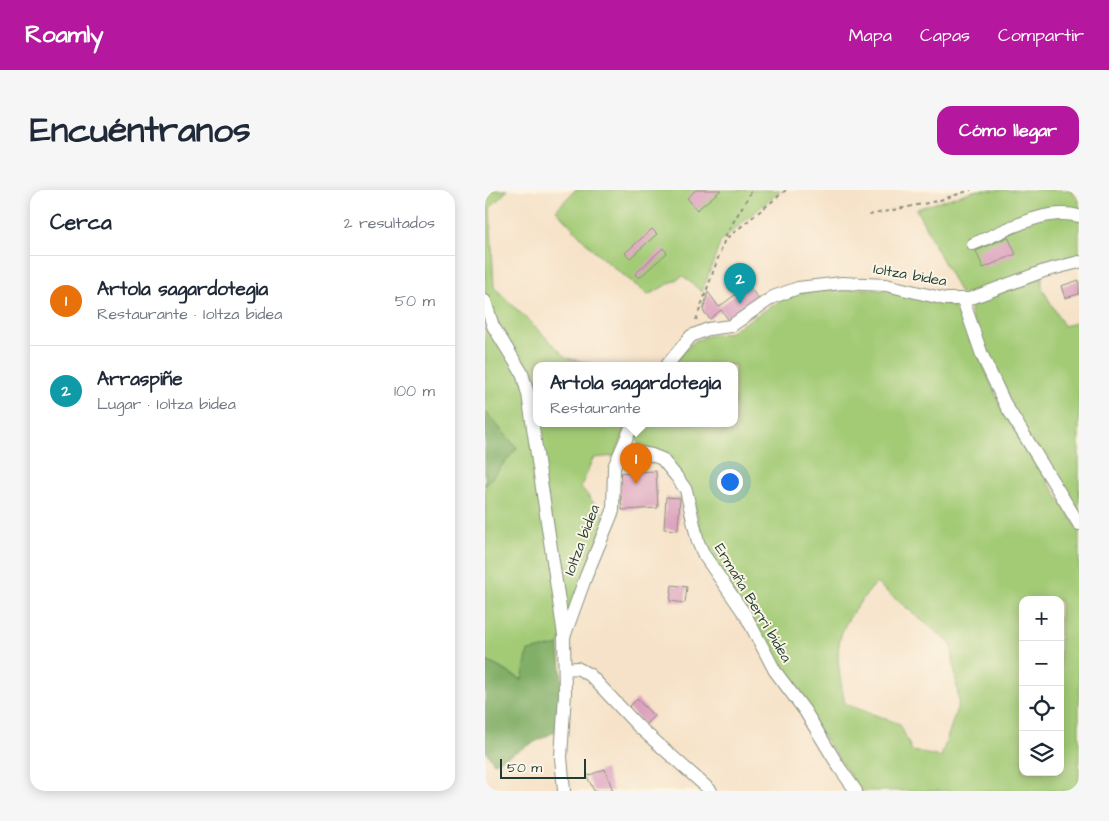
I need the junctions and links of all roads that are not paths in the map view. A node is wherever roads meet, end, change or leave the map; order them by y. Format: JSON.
{"nodes":[{"id":1,"x":1079,"y":216,"type":"edge"},
{"id":2,"x":973,"y":244,"type":"dead end"},
{"id":3,"x":1079,"y":262,"type":"edge"},
{"id":4,"x":963,"y":300,"type":"junction"},
{"id":5,"x":485,"y":301,"type":"edge"},
{"id":6,"x":669,"y":362,"type":"edge"},
{"id":7,"x":631,"y":427,"type":"edge"},
{"id":8,"x":622,"y":450,"type":"junction"},
{"id":9,"x":1079,"y":524,"type":"edge"},
{"id":10,"x":564,"y":637,"type":"junction"},
{"id":11,"x":566,"y":669,"type":"junction"},
{"id":12,"x":564,"y":791,"type":"edge"},
{"id":13,"x":711,"y":791,"type":"edge"},
{"id":14,"x":856,"y":791,"type":"edge"}],
"edges":[{"from":1,"to":2,"type":"street"},
{"from":3,"to":4,"type":"street","name":"Ioltza bidea"},
{"from":4,"to":6,"type":"street","name":"Ioltza bidea"},
{"from":4,"to":9,"type":"street","name":"Ioltza bidea"},
{"from":5,"to":10,"type":"street"},
{"from":7,"to":8,"type":"street","name":"Ioltza bidea"},
{"from":8,"to":10,"type":"street","name":"Ioltza bidea"},
{"from":8,"to":14,"type":"street","name":"Ermaña Berri bidea"},
{"from":10,"to":11,"type":"street","name":"Ioltza bidea"},
{"from":11,"to":12,"type":"street","name":"Ioltza bidea"},
{"from":11,"to":13,"type":"street"}]}
